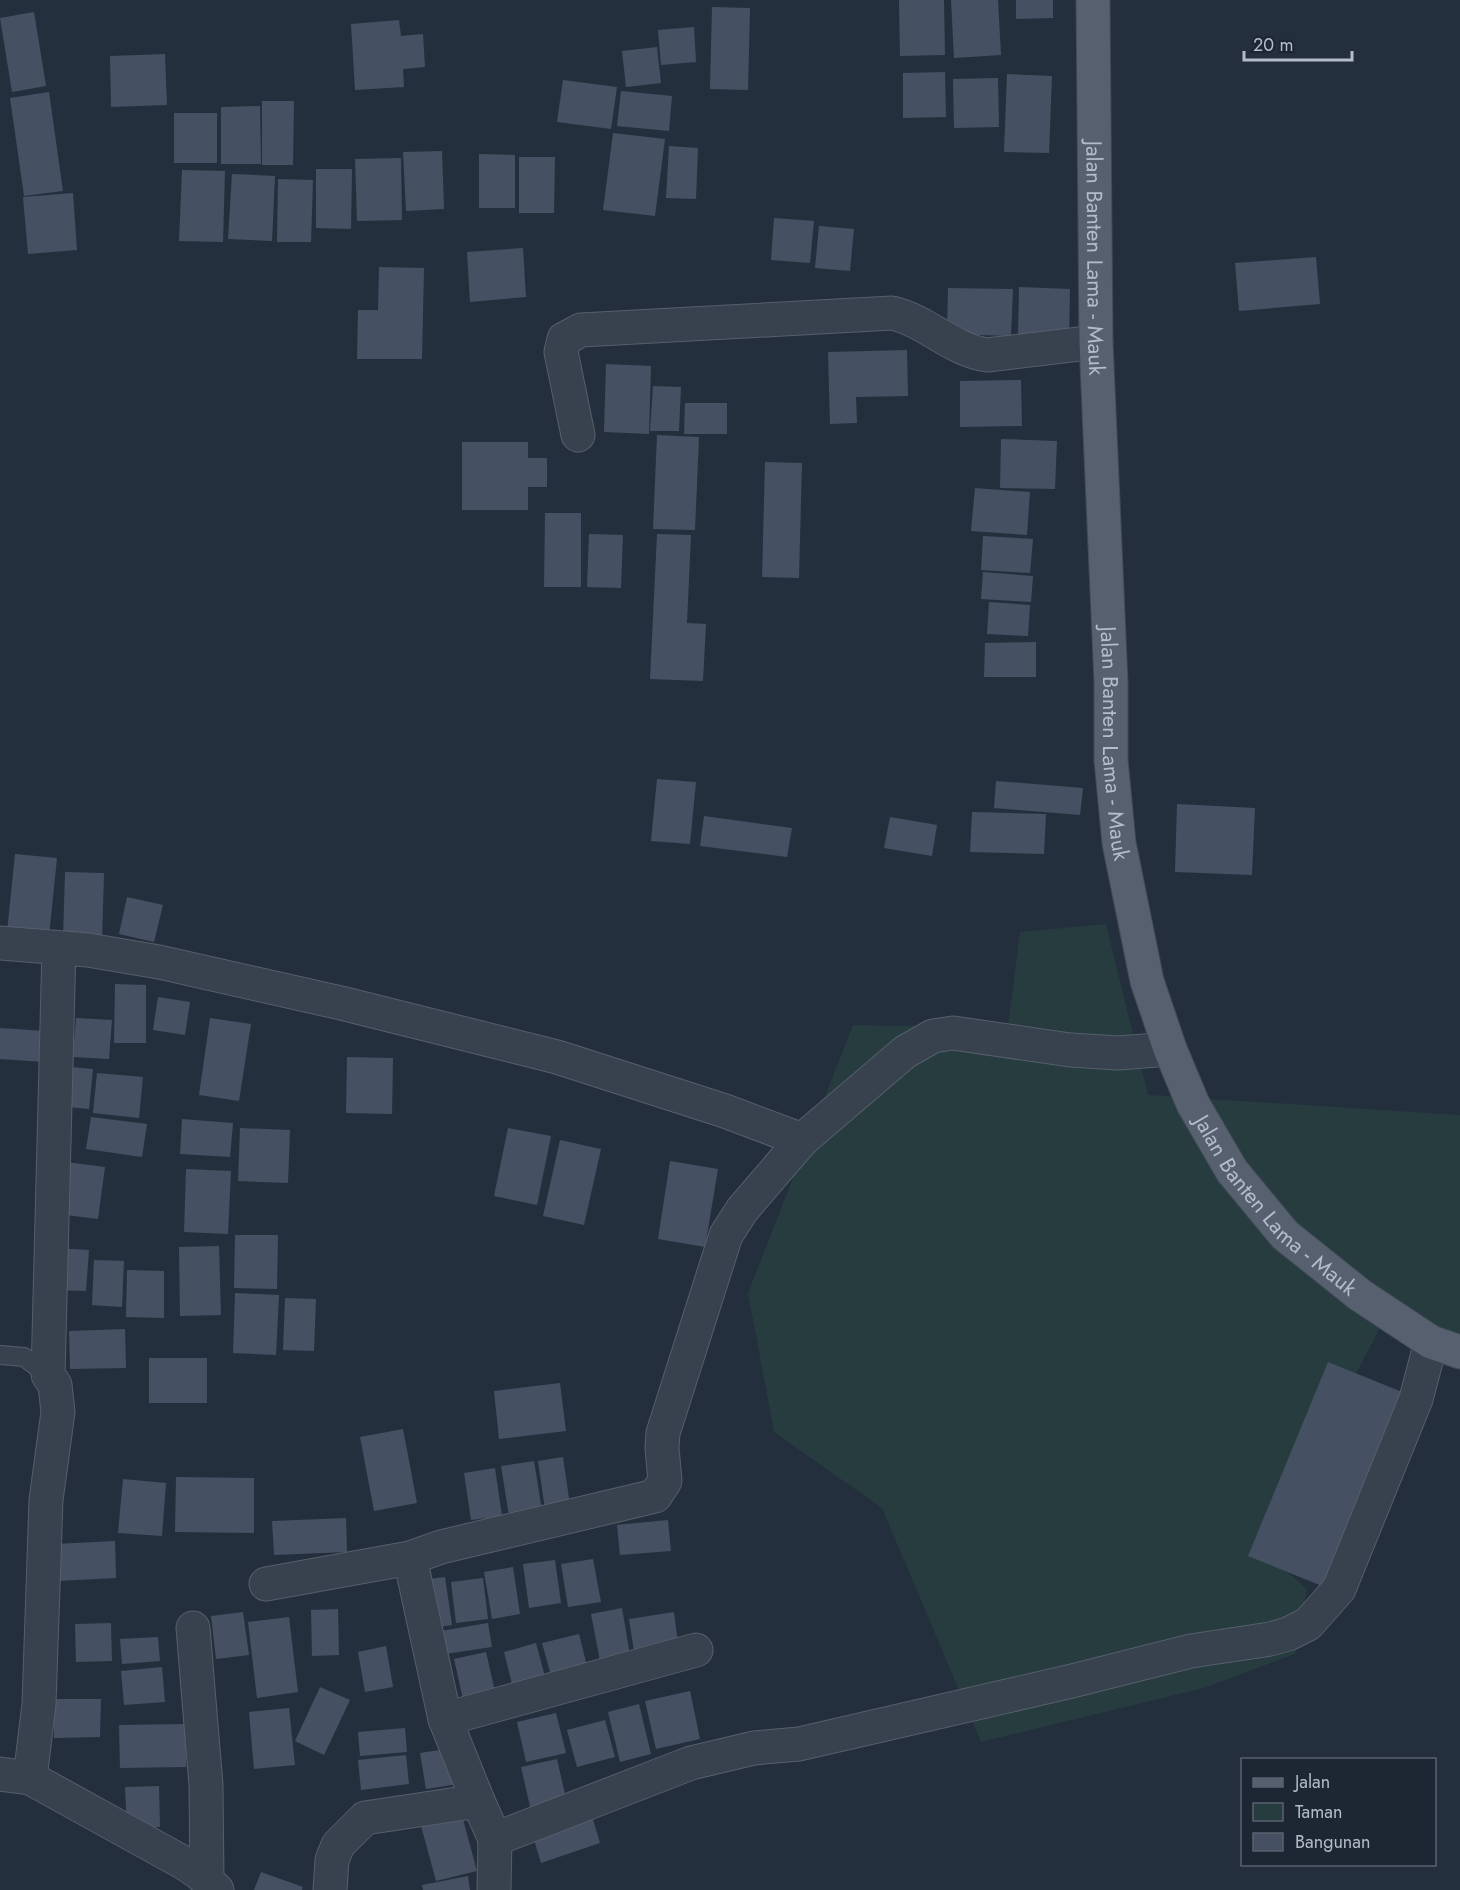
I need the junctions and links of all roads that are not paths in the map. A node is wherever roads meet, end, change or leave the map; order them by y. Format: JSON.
{"nodes":[{"id":1,"x":1093,"y":0,"type":"edge"},
{"id":2,"x":1096,"y":342,"type":"junction"},
{"id":3,"x":578,"y":435,"type":"dead end"},
{"id":4,"x":0,"y":944,"type":"edge"},
{"id":5,"x":59,"y":948,"type":"junction"},
{"id":6,"x":1170,"y":1049,"type":"junction"},
{"id":7,"x":802,"y":1140,"type":"junction"},
{"id":8,"x":1445,"y":1347,"type":"edge"},
{"id":9,"x":0,"y":1354,"type":"edge"},
{"id":10,"x":48,"y":1375,"type":"junction"},
{"id":11,"x":410,"y":1558,"type":"junction"},
{"id":12,"x":266,"y":1584,"type":"dead end"},
{"id":13,"x":193,"y":1628,"type":"dead end"},
{"id":14,"x":696,"y":1650,"type":"dead end"},
{"id":15,"x":445,"y":1719,"type":"junction"},
{"id":16,"x":15,"y":1776,"type":"edge"},
{"id":17,"x":478,"y":1801,"type":"junction"},
{"id":18,"x":495,"y":1839,"type":"junction"},
{"id":19,"x":212,"y":1885,"type":"edge"},
{"id":20,"x":330,"y":1890,"type":"edge"},
{"id":21,"x":494,"y":1890,"type":"edge"}],
"edges":[{"from":1,"to":2,"type":"main road","name":"Jalan Banten Lama - Mauk"},
{"from":2,"to":3,"type":"street"},
{"from":2,"to":6,"type":"main road","name":"Jalan Banten Lama - Mauk"},
{"from":4,"to":5,"type":"street"},
{"from":5,"to":7,"type":"street"},
{"from":5,"to":10,"type":"street"},
{"from":6,"to":7,"type":"street"},
{"from":6,"to":8,"type":"main road","name":"Jalan Banten Lama - Mauk"},
{"from":7,"to":11,"type":"street"},
{"from":8,"to":18,"type":"street"},
{"from":9,"to":10,"type":"lane"},
{"from":10,"to":16,"type":"street"},
{"from":11,"to":12,"type":"street"},
{"from":11,"to":15,"type":"street"},
{"from":13,"to":19,"type":"street"},
{"from":14,"to":15,"type":"street"},
{"from":15,"to":17,"type":"street"},
{"from":16,"to":19,"type":"street"},
{"from":17,"to":18,"type":"street"},
{"from":17,"to":20,"type":"street"},
{"from":18,"to":21,"type":"street"}]}
